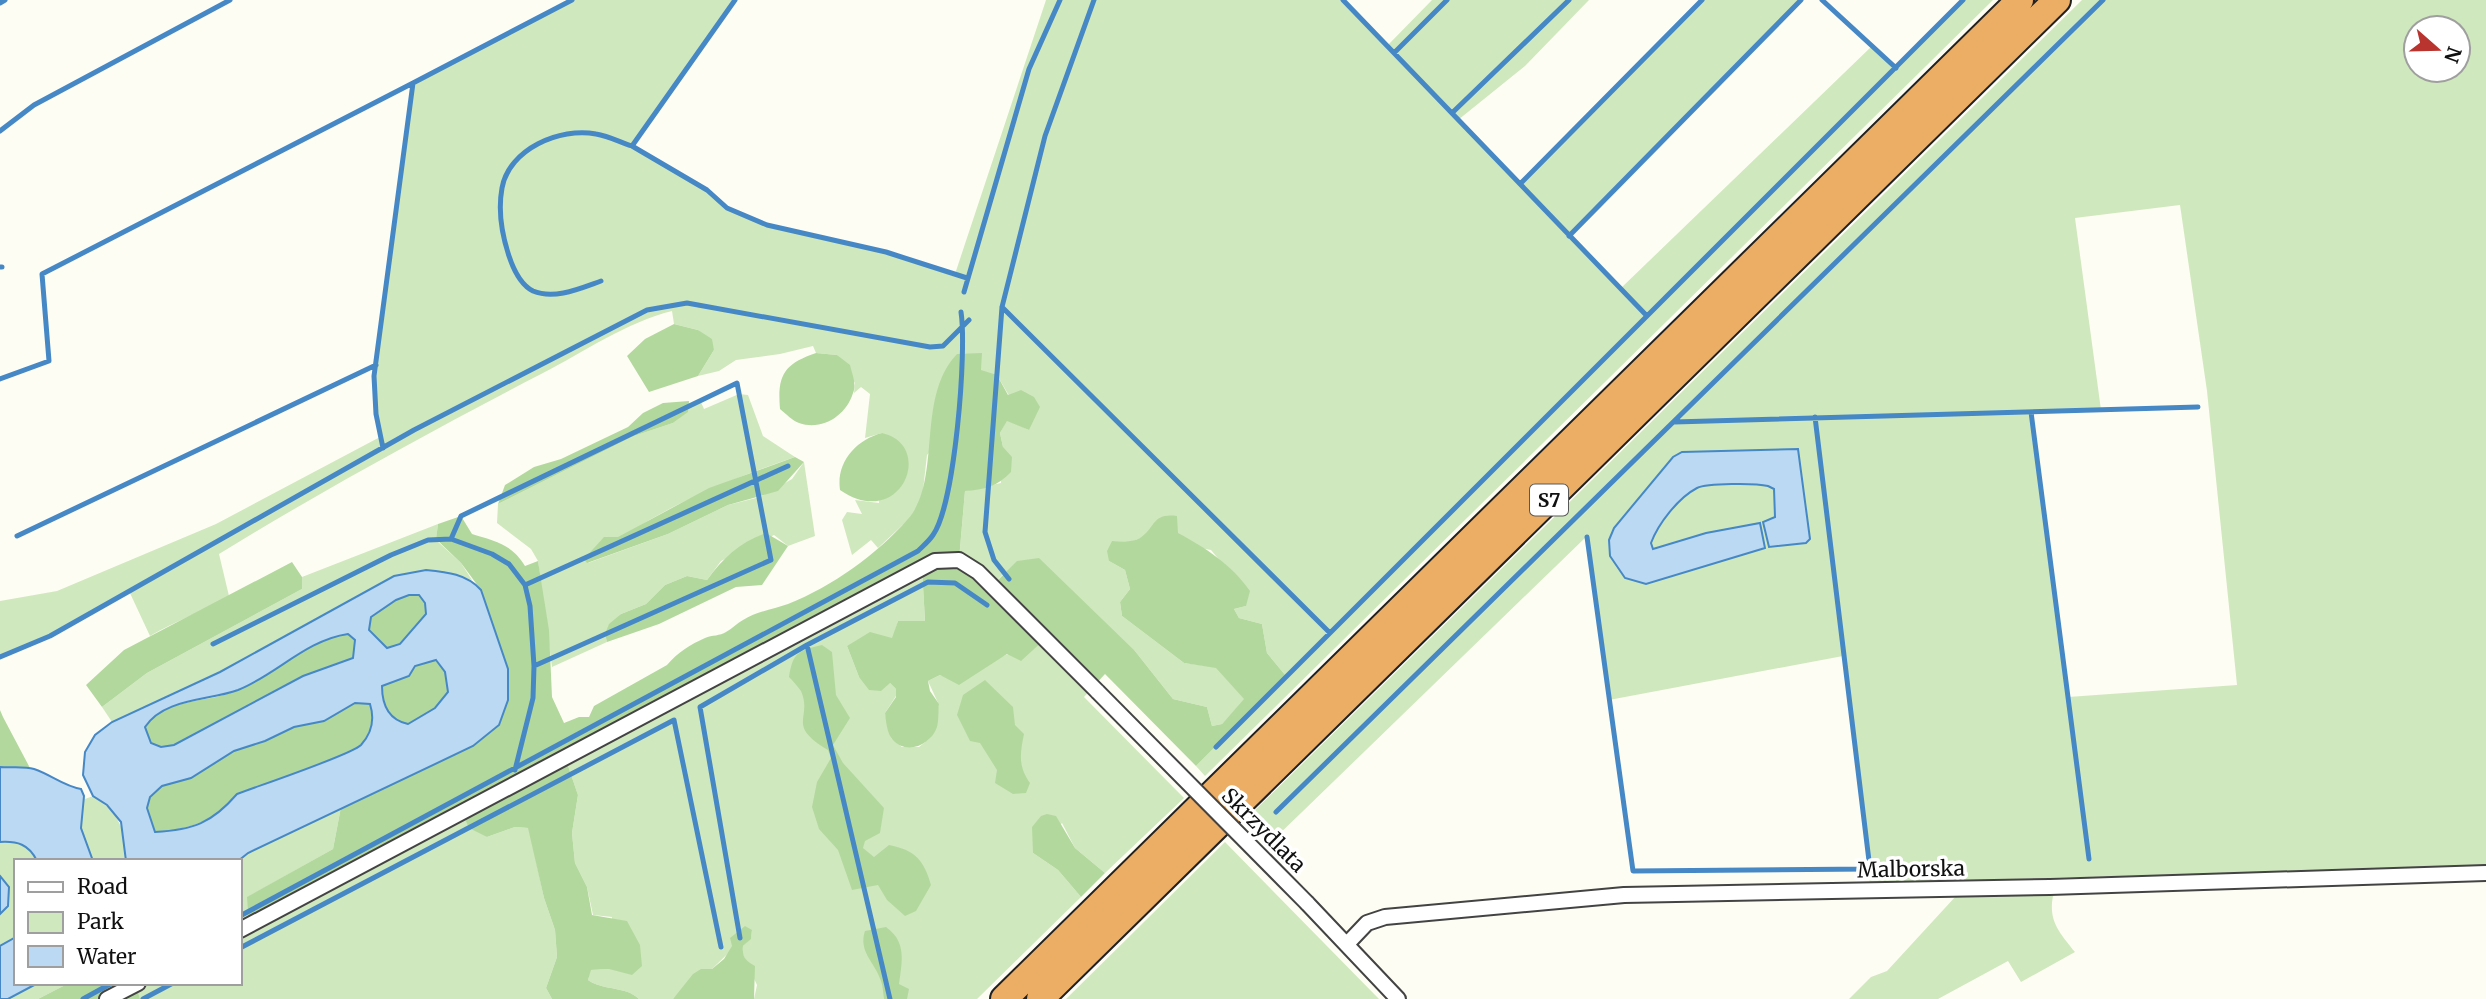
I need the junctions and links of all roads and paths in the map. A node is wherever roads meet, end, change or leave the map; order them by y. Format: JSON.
{"nodes":[{"id":1,"x":2020,"y":0,"type":"edge"},
{"id":2,"x":2057,"y":0,"type":"edge"},
{"id":3,"x":2486,"y":873,"type":"edge"},
{"id":4,"x":242,"y":929,"type":"edge"},
{"id":5,"x":1347,"y":944,"type":"junction"},
{"id":6,"x":134,"y":985,"type":"edge"},
{"id":7,"x":107,"y":999,"type":"edge"},
{"id":8,"x":1004,"y":999,"type":"edge"},
{"id":9,"x":1040,"y":999,"type":"edge"},
{"id":10,"x":1398,"y":999,"type":"edge"}],
"edges":[{"from":1,"to":8,"type":"highway","number":"S7"},
{"from":2,"to":9,"type":"highway","number":"S7"},
{"from":3,"to":5,"type":"street","name":"Malborska"},
{"from":4,"to":5,"type":"street","name":"Skrzydlata","bridge":true},
{"from":5,"to":10,"type":"street","name":"Skrzydlata"},
{"from":6,"to":7,"type":"street"}]}
